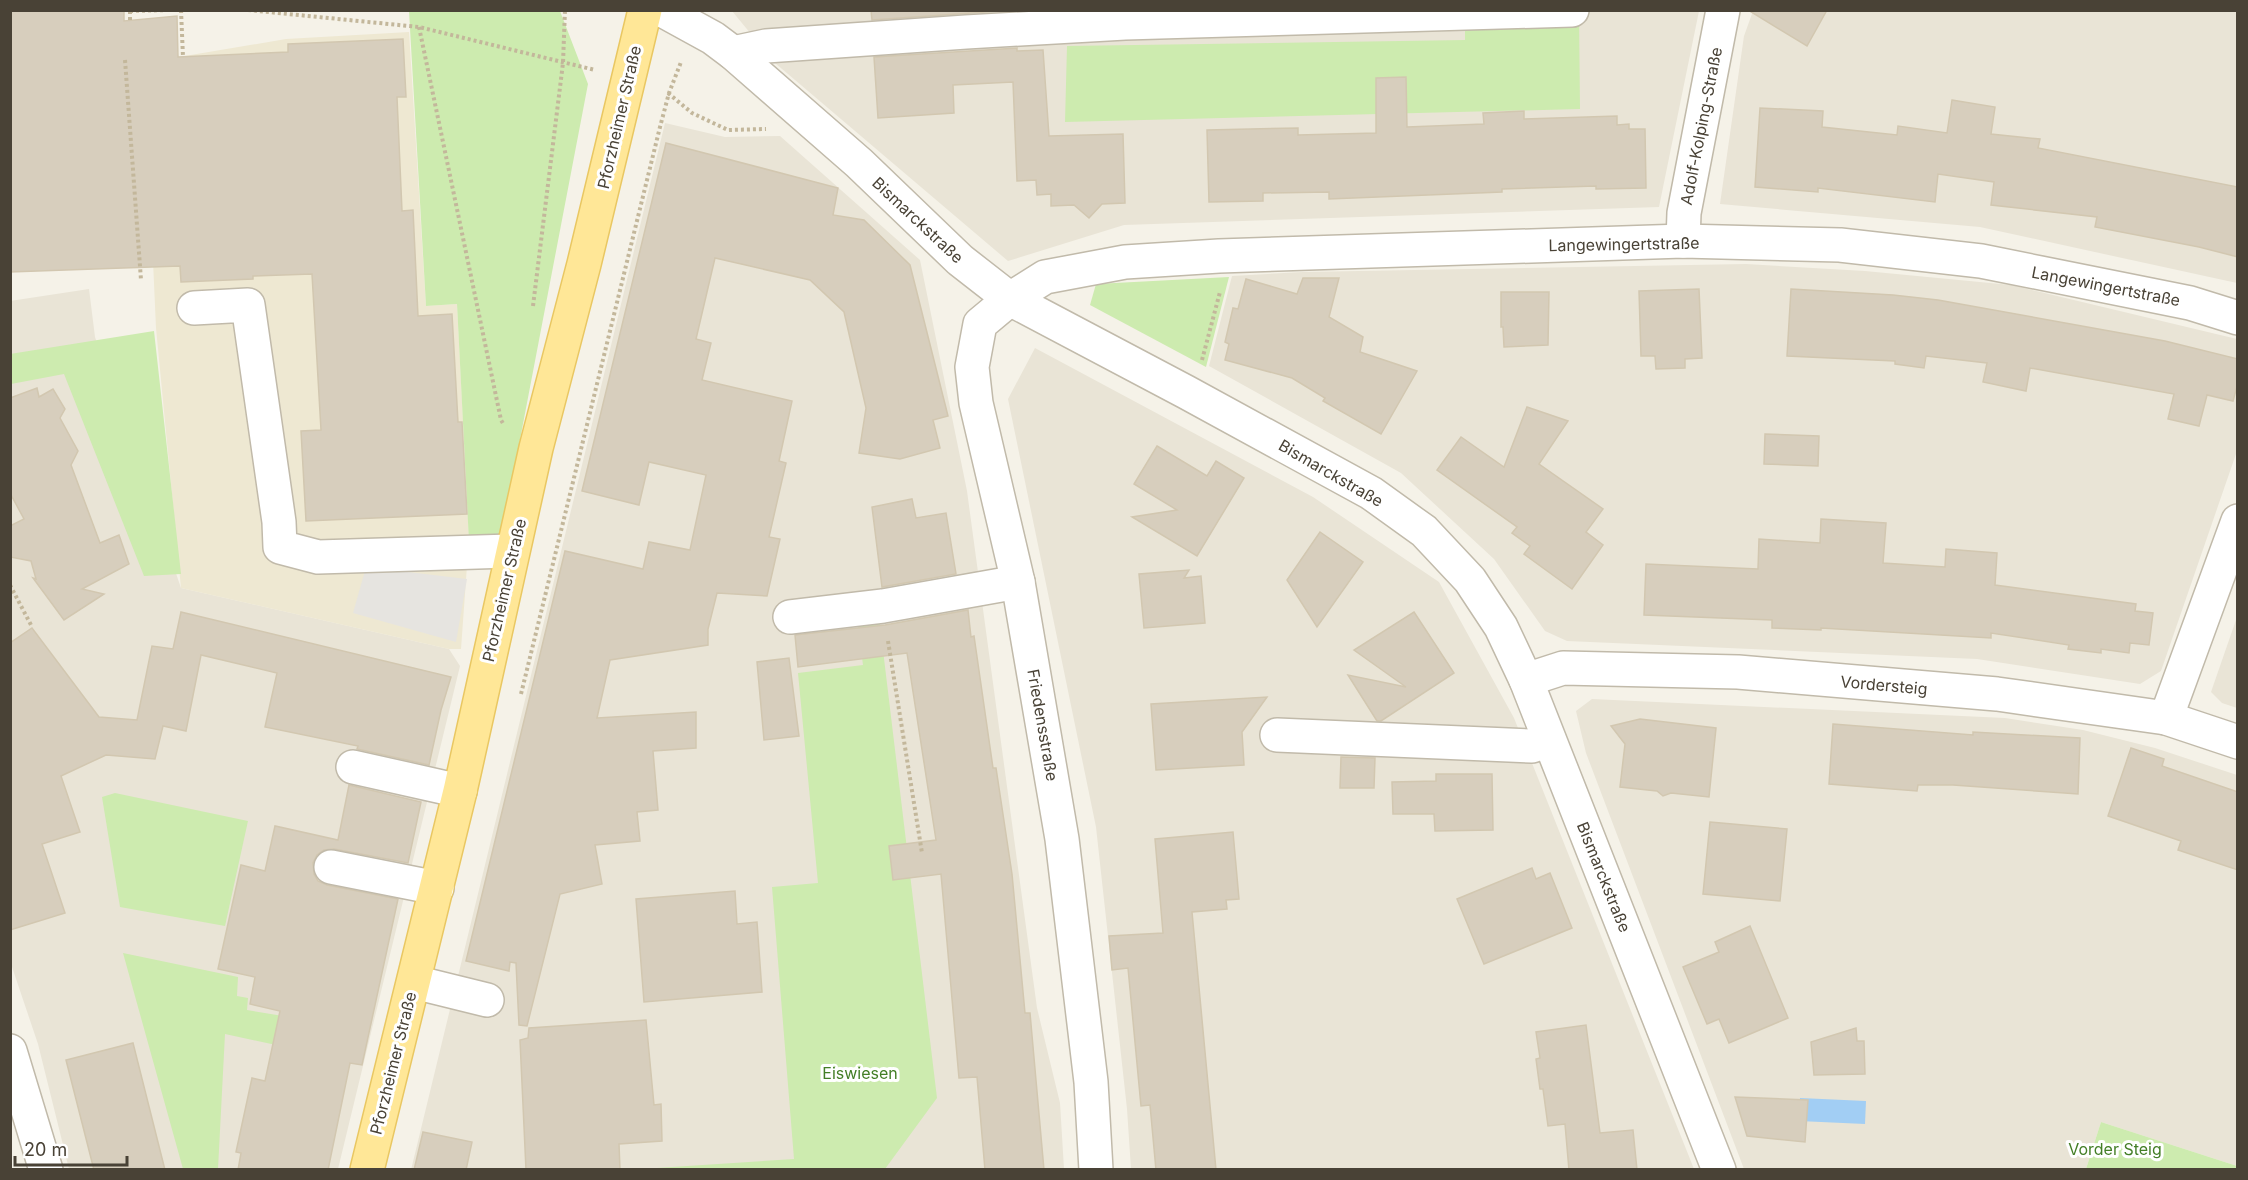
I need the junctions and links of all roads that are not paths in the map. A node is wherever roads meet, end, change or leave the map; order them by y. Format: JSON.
{"nodes":[{"id":1,"x":645,"y":10,"type":"edge"},
{"id":2,"x":662,"y":10,"type":"edge"},
{"id":3,"x":1572,"y":10,"type":"edge"},
{"id":4,"x":1723,"y":10,"type":"edge"},
{"id":5,"x":1022,"y":20,"type":"edge"},
{"id":6,"x":966,"y":21,"type":"edge"},
{"id":7,"x":733,"y":52,"type":"junction"},
{"id":8,"x":1683,"y":241,"type":"junction"},
{"id":9,"x":1011,"y":299,"type":"junction"},
{"id":10,"x":194,"y":308,"type":"dead end"},
{"id":11,"x":2238,"y":318,"type":"edge"},
{"id":12,"x":2238,"y":521,"type":"edge"},
{"id":13,"x":512,"y":551,"type":"junction"},
{"id":14,"x":1017,"y":582,"type":"junction"},
{"id":15,"x":790,"y":617,"type":"dead end"},
{"id":16,"x":1526,"y":680,"type":"junction"},
{"id":17,"x":2166,"y":717,"type":"junction"},
{"id":18,"x":1277,"y":735,"type":"dead end"},
{"id":19,"x":1549,"y":740,"type":"junction"},
{"id":20,"x":2238,"y":742,"type":"edge"},
{"id":21,"x":353,"y":768,"type":"dead end"},
{"id":22,"x":460,"y":791,"type":"junction"},
{"id":23,"x":331,"y":867,"type":"dead end"},
{"id":24,"x":437,"y":888,"type":"junction"},
{"id":25,"x":414,"y":982,"type":"junction"},
{"id":26,"x":487,"y":1000,"type":"dead end"},
{"id":27,"x":10,"y":1051,"type":"edge"},
{"id":28,"x":46,"y":1170,"type":"edge"},
{"id":29,"x":367,"y":1170,"type":"edge"},
{"id":30,"x":1096,"y":1170,"type":"edge"},
{"id":31,"x":1719,"y":1170,"type":"edge"}],
"edges":[{"from":1,"to":13,"type":"main road","name":"Pforzheimer Straße"},
{"from":2,"to":7,"type":"street","name":"Bismarckstraße"},
{"from":3,"to":5,"type":"street"},
{"from":4,"to":8,"type":"street","name":"Adolf-Kolping-Straße"},
{"from":5,"to":6,"type":"street"},
{"from":6,"to":7,"type":"street"},
{"from":7,"to":9,"type":"street","name":"Bismarckstraße"},
{"from":8,"to":9,"type":"street","name":"Langewingertstraße"},
{"from":8,"to":11,"type":"street","name":"Langewingertstraße"},
{"from":9,"to":14,"type":"street","name":"Friedensstraße"},
{"from":9,"to":16,"type":"street","name":"Bismarckstraße"},
{"from":10,"to":13,"type":"street"},
{"from":12,"to":17,"type":"street"},
{"from":13,"to":22,"type":"main road","name":"Pforzheimer Straße"},
{"from":14,"to":15,"type":"street"},
{"from":14,"to":30,"type":"street","name":"Friedensstraße"},
{"from":16,"to":17,"type":"street","name":"Vordersteig"},
{"from":16,"to":19,"type":"street","name":"Bismarckstraße"},
{"from":17,"to":20,"type":"street","name":"Vordersteig"},
{"from":18,"to":19,"type":"street"},
{"from":19,"to":31,"type":"street","name":"Bismarckstraße"},
{"from":21,"to":22,"type":"street"},
{"from":22,"to":24,"type":"main road","name":"Pforzheimer Straße"},
{"from":23,"to":24,"type":"street"},
{"from":24,"to":25,"type":"main road","name":"Pforzheimer Straße"},
{"from":25,"to":26,"type":"street"},
{"from":25,"to":29,"type":"main road","name":"Pforzheimer Straße"},
{"from":27,"to":28,"type":"street"}]}
